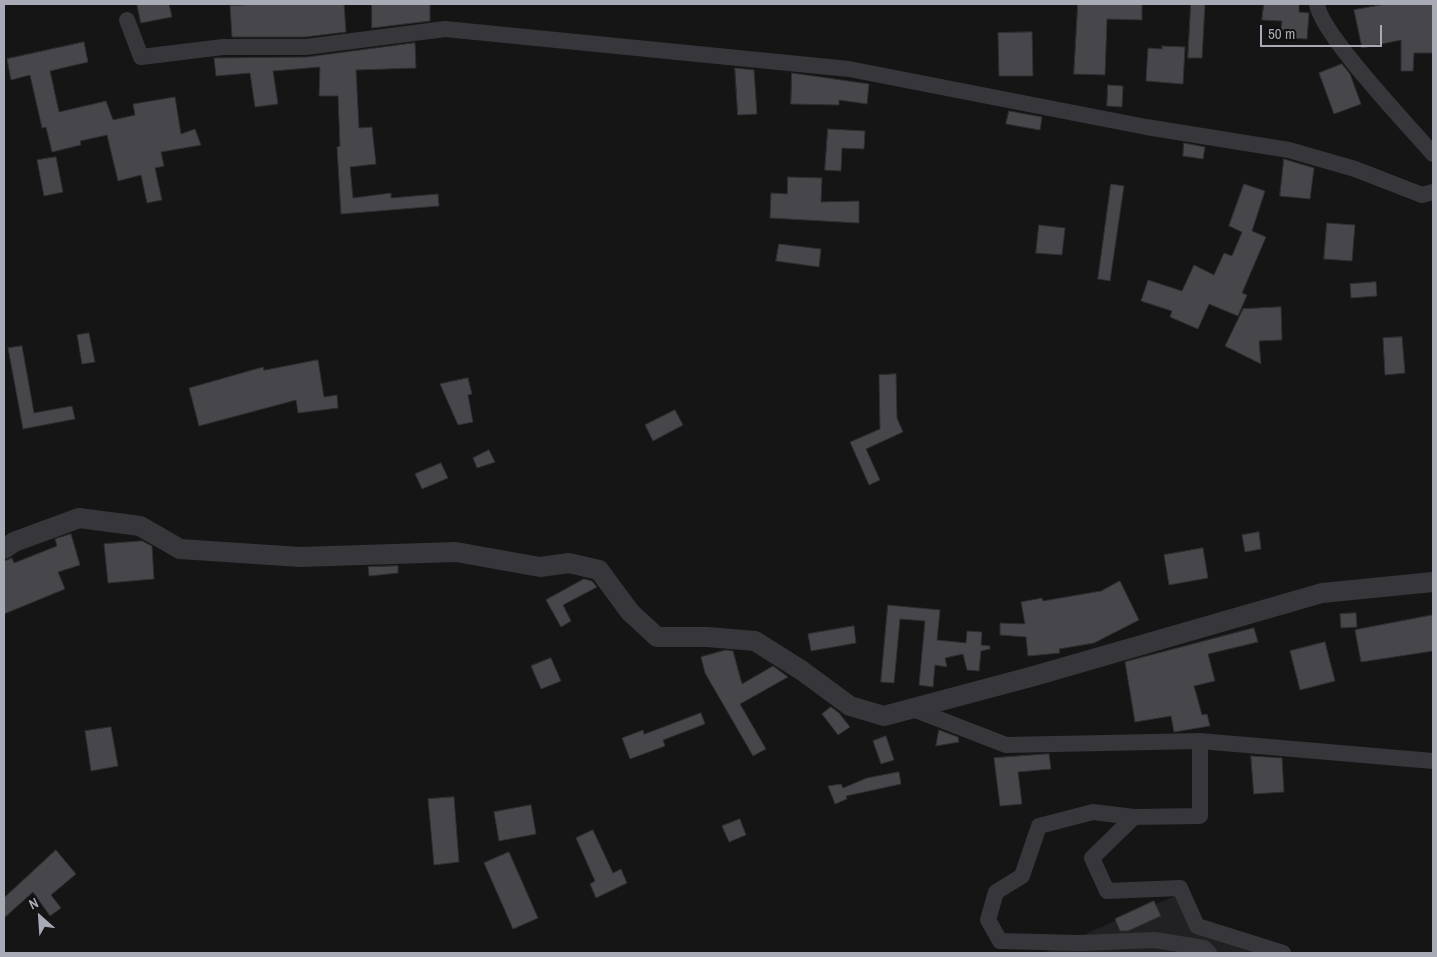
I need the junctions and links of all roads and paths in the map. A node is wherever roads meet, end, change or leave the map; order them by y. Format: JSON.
{"nodes":[{"id":1,"x":1317,"y":4,"type":"edge"},
{"id":2,"x":127,"y":20,"type":"dead end"},
{"id":3,"x":1433,"y":154,"type":"edge"},
{"id":4,"x":1433,"y":192,"type":"edge"},
{"id":5,"x":4,"y":549,"type":"edge"},
{"id":6,"x":1433,"y":582,"type":"edge"},
{"id":7,"x":913,"y":709,"type":"junction"},
{"id":8,"x":1200,"y":741,"type":"junction"},
{"id":9,"x":1433,"y":761,"type":"edge"},
{"id":10,"x":1134,"y":817,"type":"junction"},
{"id":11,"x":1209,"y":953,"type":"edge"},
{"id":12,"x":1283,"y":953,"type":"edge"}],
"edges":[{"from":1,"to":3,"type":"street"},
{"from":2,"to":4,"type":"street"},
{"from":5,"to":7,"type":"street"},
{"from":6,"to":7,"type":"street"},
{"from":7,"to":8,"type":"street"},
{"from":8,"to":9,"type":"street"},
{"from":8,"to":10,"type":"street"},
{"from":10,"to":11,"type":"street"},
{"from":10,"to":12,"type":"street"}]}
